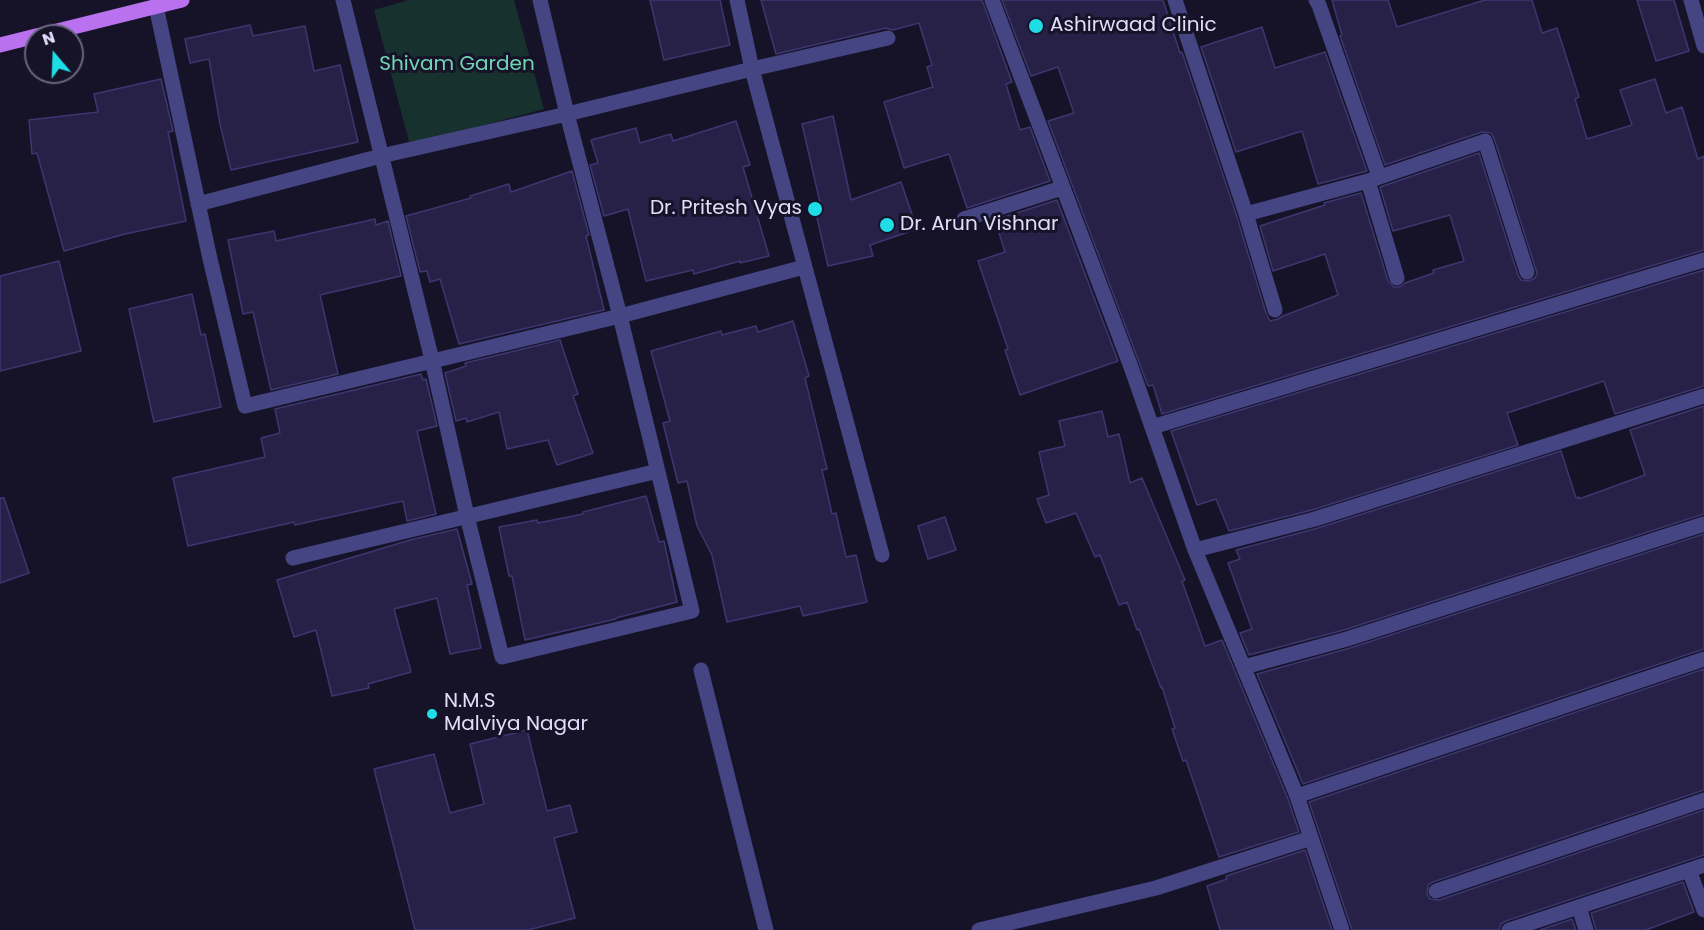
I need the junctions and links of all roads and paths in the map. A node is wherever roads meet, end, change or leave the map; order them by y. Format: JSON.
{"nodes":[{"id":1,"x":182,"y":0,"type":"edge"},
{"id":2,"x":343,"y":0,"type":"edge"},
{"id":3,"x":540,"y":0,"type":"edge"},
{"id":4,"x":736,"y":0,"type":"edge"},
{"id":5,"x":992,"y":0,"type":"edge"},
{"id":6,"x":1316,"y":0,"type":"edge"},
{"id":7,"x":1691,"y":0,"type":"edge"},
{"id":8,"x":1180,"y":1,"type":"edge"},
{"id":9,"x":156,"y":6,"type":"junction"},
{"id":10,"x":84,"y":24,"type":"edge"},
{"id":11,"x":1701,"y":25,"type":"edge"},
{"id":12,"x":888,"y":38,"type":"dead end"},
{"id":13,"x":24,"y":39,"type":"edge"},
{"id":14,"x":0,"y":45,"type":"edge"},
{"id":15,"x":1704,"y":46,"type":"edge"},
{"id":16,"x":752,"y":69,"type":"junction"},
{"id":17,"x":567,"y":114,"type":"junction"},
{"id":18,"x":381,"y":156,"type":"junction"},
{"id":19,"x":1374,"y":178,"type":"junction"},
{"id":20,"x":1062,"y":188,"type":"junction"},
{"id":21,"x":198,"y":204,"type":"junction"},
{"id":22,"x":1246,"y":214,"type":"junction"},
{"id":23,"x":964,"y":219,"type":"dead end"},
{"id":24,"x":1704,"y":260,"type":"edge"},
{"id":25,"x":804,"y":267,"type":"junction"},
{"id":26,"x":1527,"y":272,"type":"dead end"},
{"id":27,"x":1397,"y":278,"type":"dead end"},
{"id":28,"x":1275,"y":310,"type":"dead end"},
{"id":29,"x":620,"y":315,"type":"junction"},
{"id":30,"x":432,"y":360,"type":"junction"},
{"id":31,"x":1704,"y":396,"type":"edge"},
{"id":32,"x":1152,"y":427,"type":"junction"},
{"id":33,"x":658,"y":471,"type":"junction"},
{"id":34,"x":467,"y":516,"type":"junction"},
{"id":35,"x":1704,"y":524,"type":"edge"},
{"id":36,"x":1195,"y":550,"type":"junction"},
{"id":37,"x":882,"y":555,"type":"dead end"},
{"id":38,"x":293,"y":558,"type":"dead end"},
{"id":39,"x":1704,"y":659,"type":"edge"},
{"id":40,"x":1244,"y":667,"type":"junction"},
{"id":41,"x":701,"y":670,"type":"dead end"},
{"id":42,"x":1297,"y":796,"type":"junction"},
{"id":43,"x":1704,"y":800,"type":"edge"},
{"id":44,"x":1311,"y":838,"type":"junction"},
{"id":45,"x":1697,"y":867,"type":"edge"},
{"id":46,"x":1436,"y":891,"type":"dead end"},
{"id":47,"x":1579,"y":907,"type":"junction"},
{"id":48,"x":1704,"y":910,"type":"edge"},
{"id":49,"x":766,"y":930,"type":"edge"},
{"id":50,"x":979,"y":930,"type":"edge"},
{"id":51,"x":1342,"y":930,"type":"edge"},
{"id":52,"x":1509,"y":930,"type":"edge"},
{"id":53,"x":1586,"y":930,"type":"edge"}],
"edges":[{"from":1,"to":9,"type":"main road"},
{"from":2,"to":18,"type":"street"},
{"from":3,"to":17,"type":"street"},
{"from":4,"to":16,"type":"street"},
{"from":5,"to":20,"type":"street"},
{"from":6,"to":19,"type":"street"},
{"from":7,"to":11,"type":"street"},
{"from":8,"to":22,"type":"street"},
{"from":9,"to":10,"type":"main road"},
{"from":9,"to":21,"type":"street"},
{"from":11,"to":15,"type":"street"},
{"from":12,"to":16,"type":"street"},
{"from":13,"to":14,"type":"main road"},
{"from":16,"to":17,"type":"street"},
{"from":16,"to":25,"type":"street"},
{"from":17,"to":18,"type":"street"},
{"from":17,"to":29,"type":"street"},
{"from":18,"to":21,"type":"street"},
{"from":18,"to":30,"type":"street"},
{"from":19,"to":22,"type":"street"},
{"from":19,"to":26,"type":"street"},
{"from":19,"to":27,"type":"street"},
{"from":20,"to":23,"type":"street"},
{"from":20,"to":32,"type":"street"},
{"from":21,"to":30,"type":"street"},
{"from":22,"to":28,"type":"street"},
{"from":24,"to":32,"type":"street"},
{"from":25,"to":29,"type":"street"},
{"from":25,"to":37,"type":"street"},
{"from":29,"to":30,"type":"street"},
{"from":29,"to":33,"type":"street"},
{"from":30,"to":34,"type":"street"},
{"from":31,"to":36,"type":"street"},
{"from":32,"to":36,"type":"street"},
{"from":33,"to":34,"type":"street"},
{"from":33,"to":34,"type":"street"},
{"from":34,"to":38,"type":"street"},
{"from":35,"to":40,"type":"street"},
{"from":36,"to":40,"type":"street"},
{"from":39,"to":42,"type":"street"},
{"from":40,"to":42,"type":"street"},
{"from":41,"to":49,"type":"street"},
{"from":42,"to":44,"type":"street"},
{"from":43,"to":46,"type":"street"},
{"from":44,"to":50,"type":"street"},
{"from":44,"to":51,"type":"street"},
{"from":45,"to":47,"type":"street"},
{"from":45,"to":48,"type":"street"},
{"from":47,"to":52,"type":"street"},
{"from":47,"to":53,"type":"street"}]}
